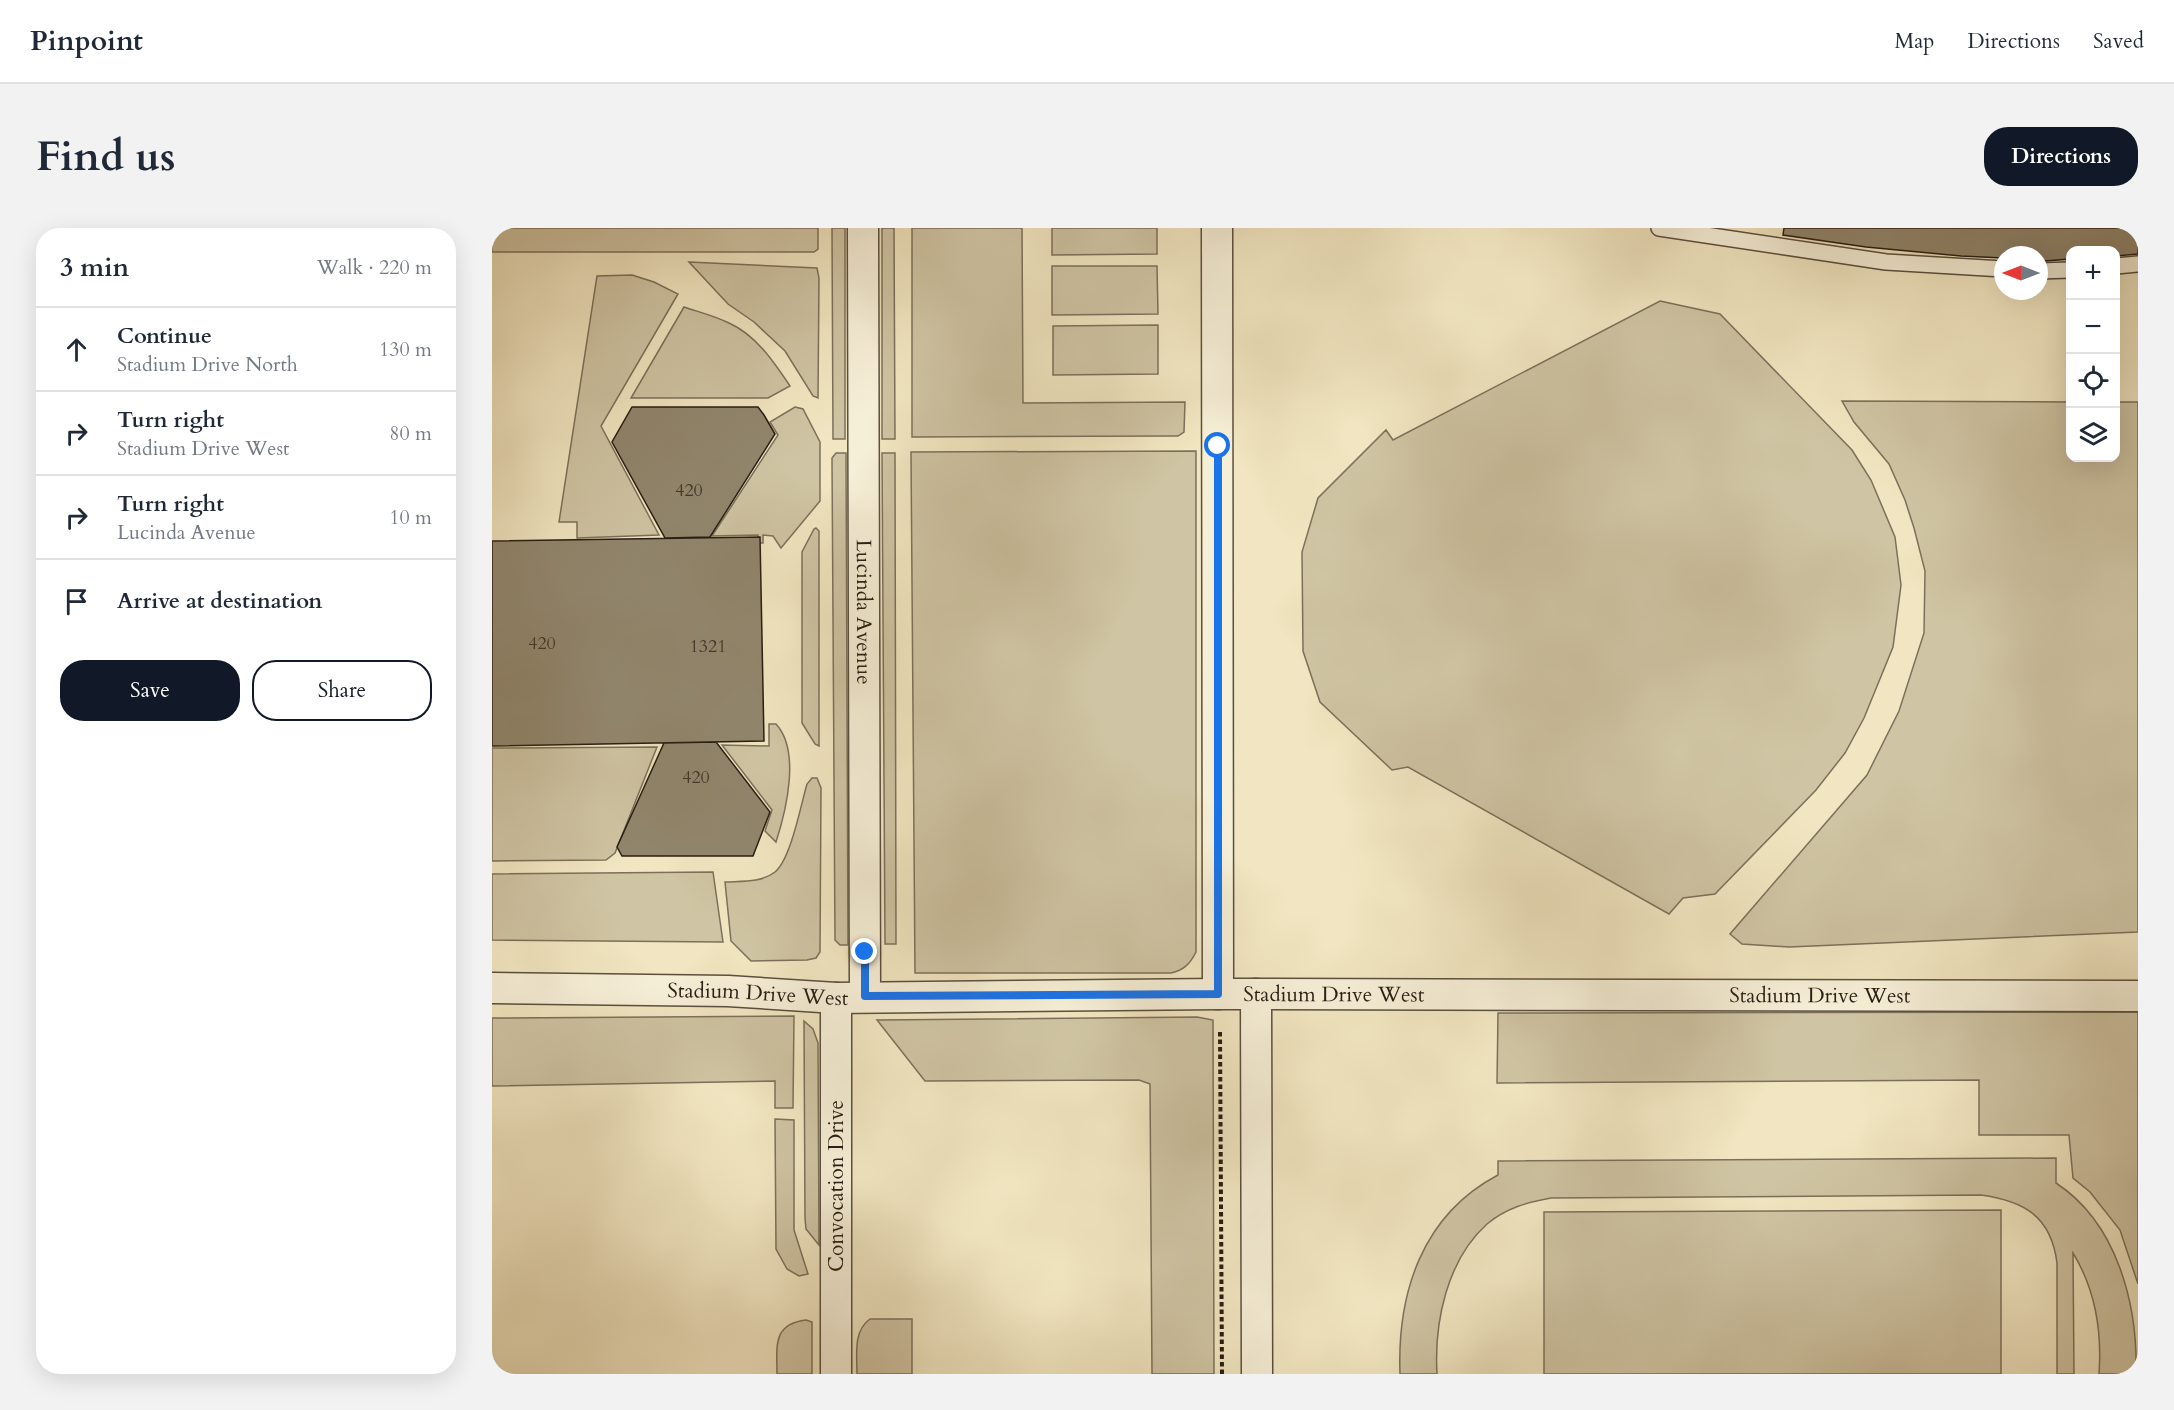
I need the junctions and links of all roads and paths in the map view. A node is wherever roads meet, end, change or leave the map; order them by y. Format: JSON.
{"nodes":[{"id":1,"x":863,"y":228,"type":"edge"},
{"id":2,"x":1217,"y":228,"type":"edge"},
{"id":3,"x":1659,"y":228,"type":"edge"},
{"id":4,"x":2138,"y":264,"type":"edge"},
{"id":5,"x":2120,"y":266,"type":"edge"},
{"id":6,"x":1994,"y":268,"type":"edge"},
{"id":7,"x":2066,"y":270,"type":"edge"},
{"id":8,"x":2048,"y":271,"type":"edge"},
{"id":9,"x":492,"y":988,"type":"edge"},
{"id":10,"x":1218,"y":994,"type":"junction"},
{"id":11,"x":1256,"y":994,"type":"junction"},
{"id":12,"x":865,"y":996,"type":"junction"},
{"id":13,"x":2138,"y":996,"type":"edge"},
{"id":14,"x":836,"y":998,"type":"junction"},
{"id":15,"x":1220,"y":1032,"type":"dead end"},
{"id":16,"x":836,"y":1374,"type":"edge"},
{"id":17,"x":1222,"y":1374,"type":"edge"},
{"id":18,"x":1257,"y":1374,"type":"edge"}],
"edges":[{"from":1,"to":12,"type":"street","name":"Lucinda Avenue"},
{"from":2,"to":10,"type":"street"},
{"from":3,"to":6,"type":"lane"},
{"from":4,"to":5,"type":"lane"},
{"from":7,"to":8,"type":"lane"},
{"from":9,"to":14,"type":"street","name":"Stadium Drive West"},
{"from":10,"to":11,"type":"street","name":"Stadium Drive West"},
{"from":10,"to":12,"type":"street","name":"Stadium Drive West"},
{"from":11,"to":13,"type":"street","name":"Stadium Drive West"},
{"from":11,"to":18,"type":"street"},
{"from":12,"to":14,"type":"street","name":"Stadium Drive West"},
{"from":14,"to":16,"type":"street","name":"Convocation Drive"},
{"from":15,"to":17,"type":"path"}]}
